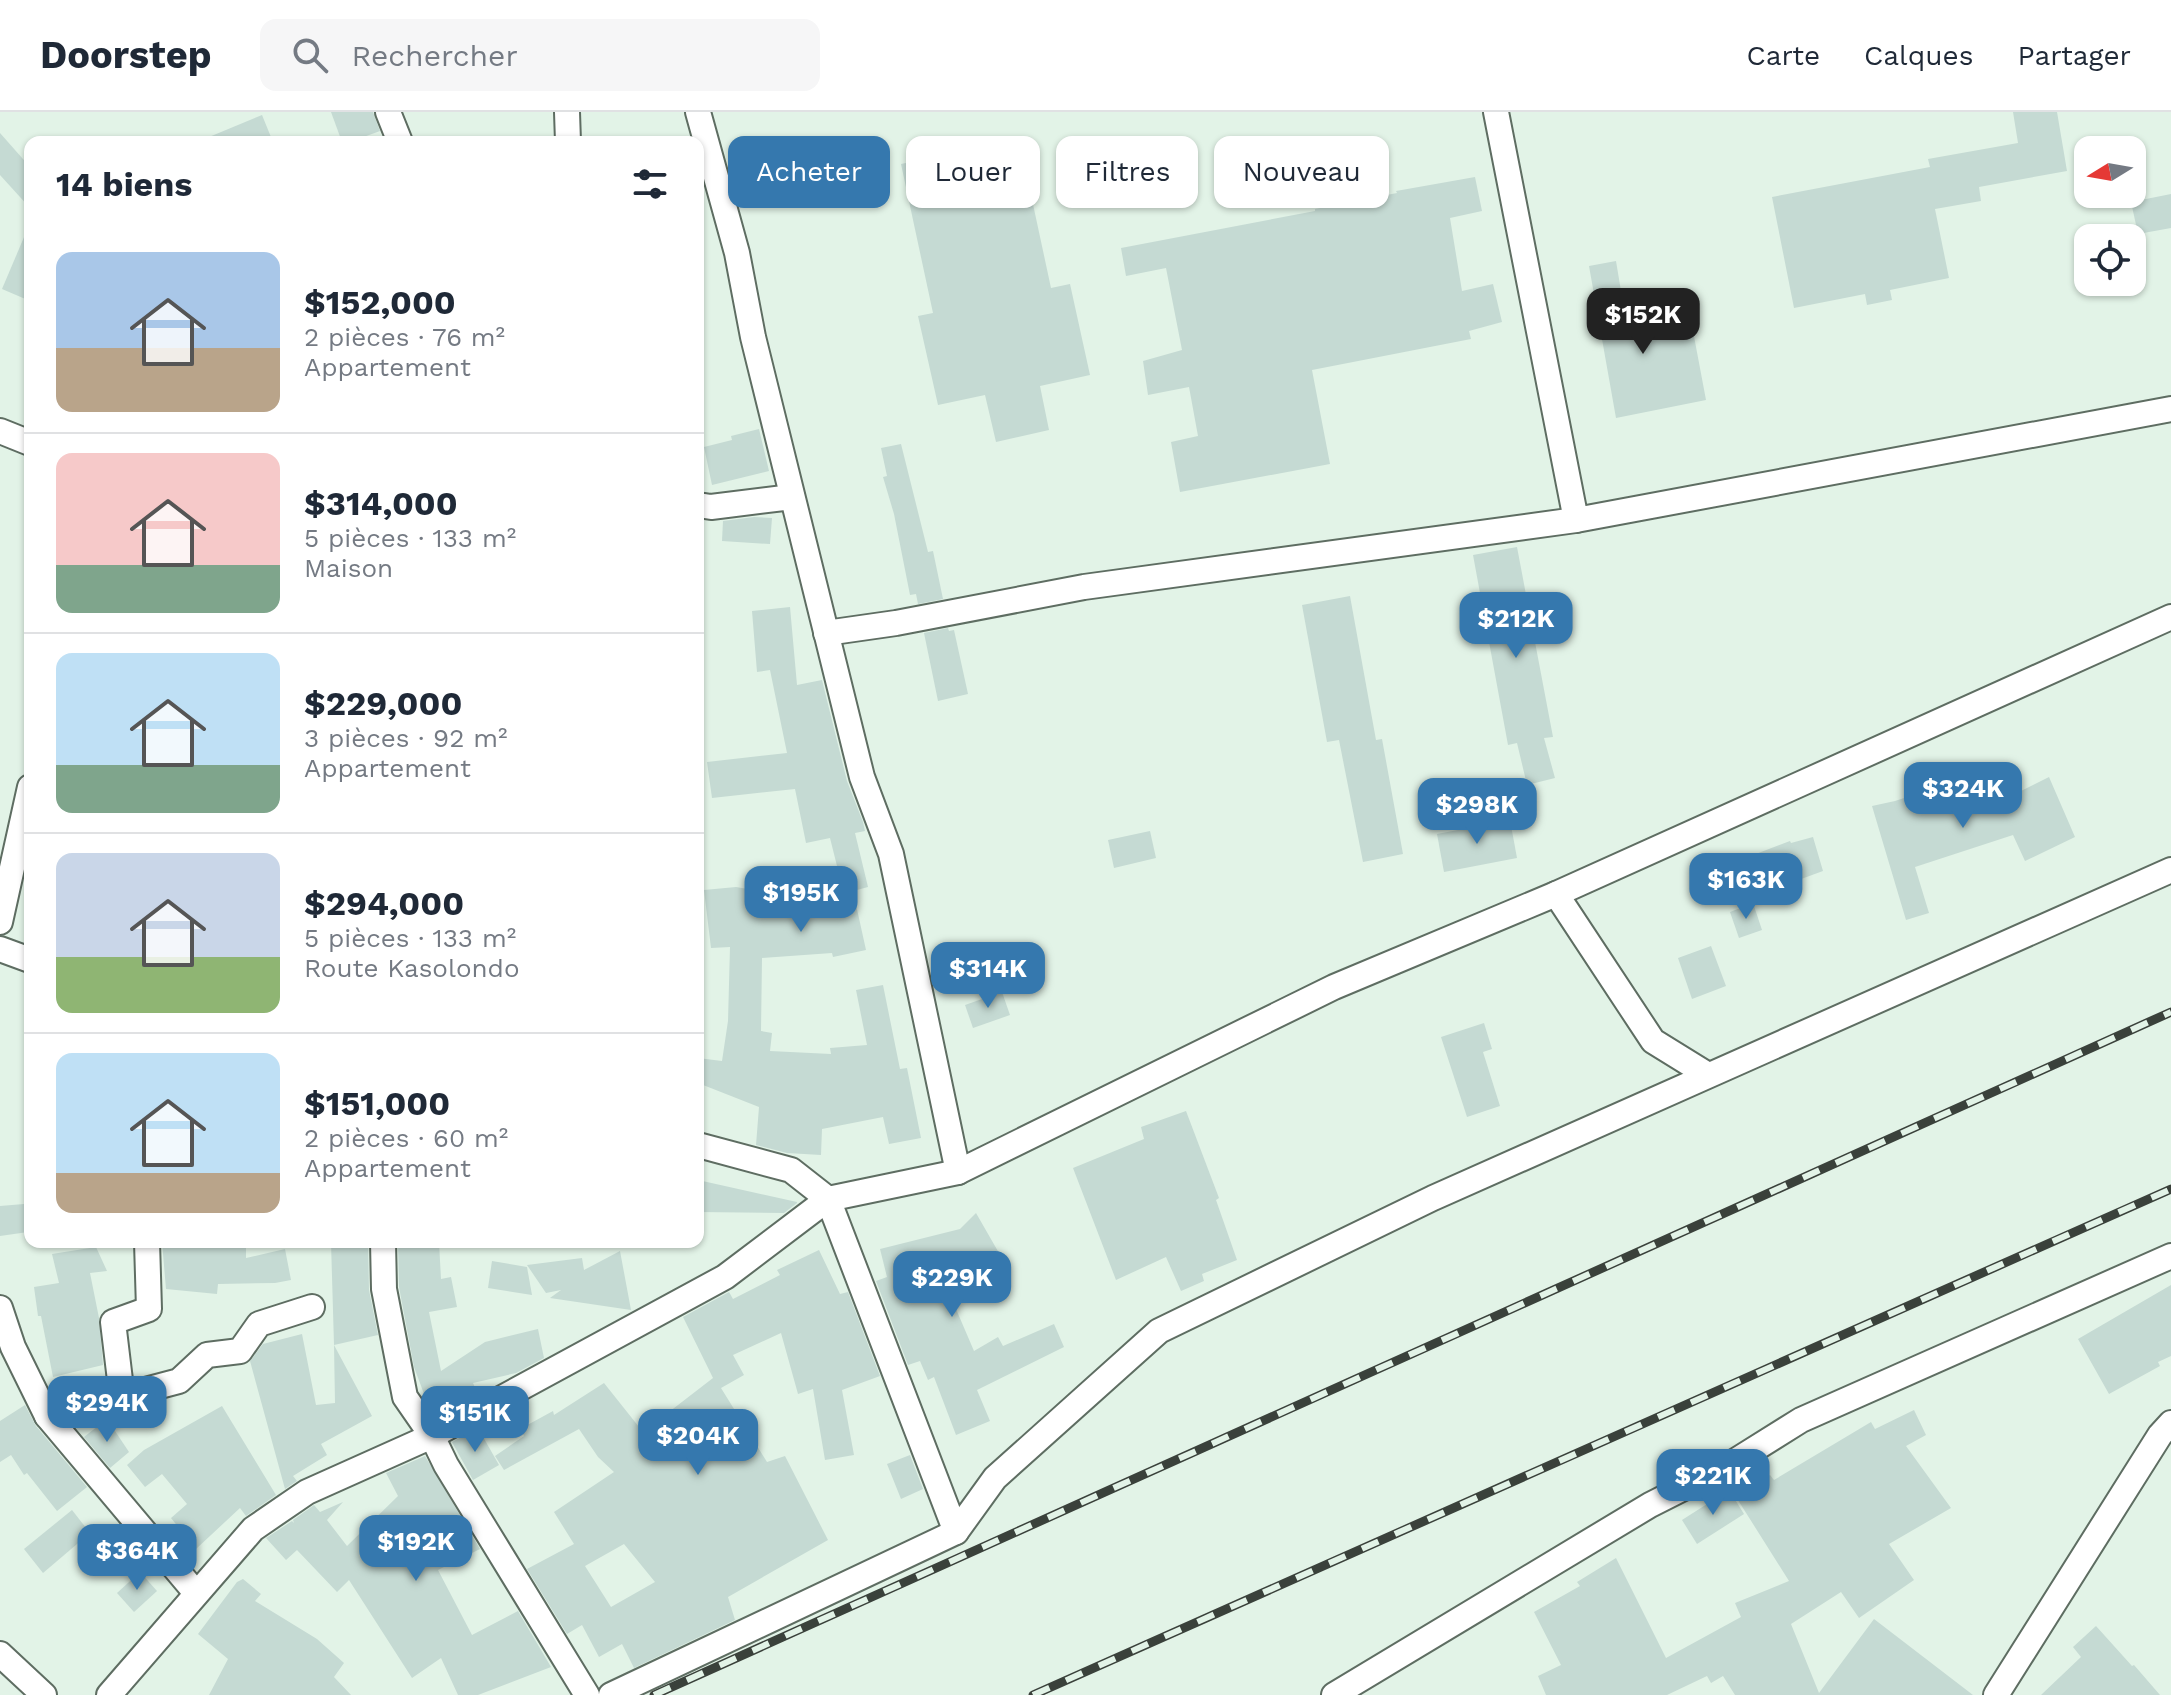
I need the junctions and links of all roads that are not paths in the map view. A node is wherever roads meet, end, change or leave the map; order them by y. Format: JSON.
{"nodes":[{"id":1,"x":388,"y":112,"type":"edge"},
{"id":2,"x":567,"y":112,"type":"edge"},
{"id":3,"x":698,"y":112,"type":"edge"},
{"id":4,"x":1496,"y":112,"type":"edge"},
{"id":5,"x":398,"y":136,"type":"edge"},
{"id":6,"x":568,"y":136,"type":"edge"},
{"id":7,"x":2171,"y":409,"type":"edge"},
{"id":8,"x":0,"y":431,"type":"edge"},
{"id":9,"x":24,"y":441,"type":"edge"},
{"id":10,"x":792,"y":497,"type":"junction"},
{"id":11,"x":704,"y":506,"type":"edge"},
{"id":12,"x":1576,"y":520,"type":"junction"},
{"id":13,"x":2171,"y":617,"type":"edge"},
{"id":14,"x":826,"y":633,"type":"junction"},
{"id":15,"x":24,"y":814,"type":"edge"},
{"id":16,"x":2171,"y":870,"type":"edge"},
{"id":17,"x":1556,"y":894,"type":"junction"},
{"id":18,"x":0,"y":922,"type":"edge"},
{"id":19,"x":0,"y":949,"type":"edge"},
{"id":20,"x":24,"y":958,"type":"edge"},
{"id":21,"x":1708,"y":1075,"type":"junction"},
{"id":22,"x":704,"y":1147,"type":"edge"},
{"id":23,"x":958,"y":1172,"type":"junction"},
{"id":24,"x":828,"y":1199,"type":"junction"},
{"id":25,"x":147,"y":1248,"type":"edge"},
{"id":26,"x":383,"y":1248,"type":"edge"},
{"id":27,"x":2171,"y":1256,"type":"edge"},
{"id":28,"x":312,"y":1307,"type":"dead end"},
{"id":29,"x":0,"y":1308,"type":"edge"},
{"id":30,"x":122,"y":1397,"type":"junction"},
{"id":31,"x":47,"y":1416,"type":"junction"},
{"id":32,"x":2171,"y":1423,"type":"edge"},
{"id":33,"x":432,"y":1436,"type":"junction"},
{"id":34,"x":956,"y":1532,"type":"junction"},
{"id":35,"x":196,"y":1593,"type":"junction"},
{"id":36,"x":0,"y":1654,"type":"edge"},
{"id":37,"x":44,"y":1695,"type":"edge"},
{"id":38,"x":109,"y":1695,"type":"edge"},
{"id":39,"x":587,"y":1695,"type":"edge"},
{"id":40,"x":611,"y":1695,"type":"edge"},
{"id":41,"x":1334,"y":1695,"type":"edge"},
{"id":42,"x":1996,"y":1695,"type":"edge"}],
"edges":[{"from":1,"to":5,"type":"street"},
{"from":2,"to":6,"type":"street"},
{"from":3,"to":10,"type":"street"},
{"from":4,"to":12,"type":"street"},
{"from":7,"to":12,"type":"street"},
{"from":8,"to":9,"type":"street"},
{"from":10,"to":11,"type":"street"},
{"from":10,"to":14,"type":"street"},
{"from":12,"to":14,"type":"street"},
{"from":13,"to":17,"type":"street"},
{"from":14,"to":23,"type":"street"},
{"from":15,"to":18,"type":"street"},
{"from":16,"to":21,"type":"street"},
{"from":17,"to":21,"type":"street"},
{"from":17,"to":23,"type":"street"},
{"from":19,"to":20,"type":"street"},
{"from":21,"to":34,"type":"street"},
{"from":22,"to":24,"type":"street"},
{"from":23,"to":24,"type":"street"},
{"from":24,"to":33,"type":"street"},
{"from":24,"to":34,"type":"street"},
{"from":25,"to":30,"type":"street"},
{"from":26,"to":33,"type":"street"},
{"from":27,"to":41,"type":"street"},
{"from":28,"to":30,"type":"street"},
{"from":29,"to":31,"type":"street"},
{"from":30,"to":31,"type":"street"},
{"from":31,"to":35,"type":"street"},
{"from":32,"to":42,"type":"street"},
{"from":33,"to":35,"type":"street"},
{"from":33,"to":39,"type":"street"},
{"from":34,"to":40,"type":"street"},
{"from":35,"to":38,"type":"street"},
{"from":36,"to":37,"type":"street"}]}
